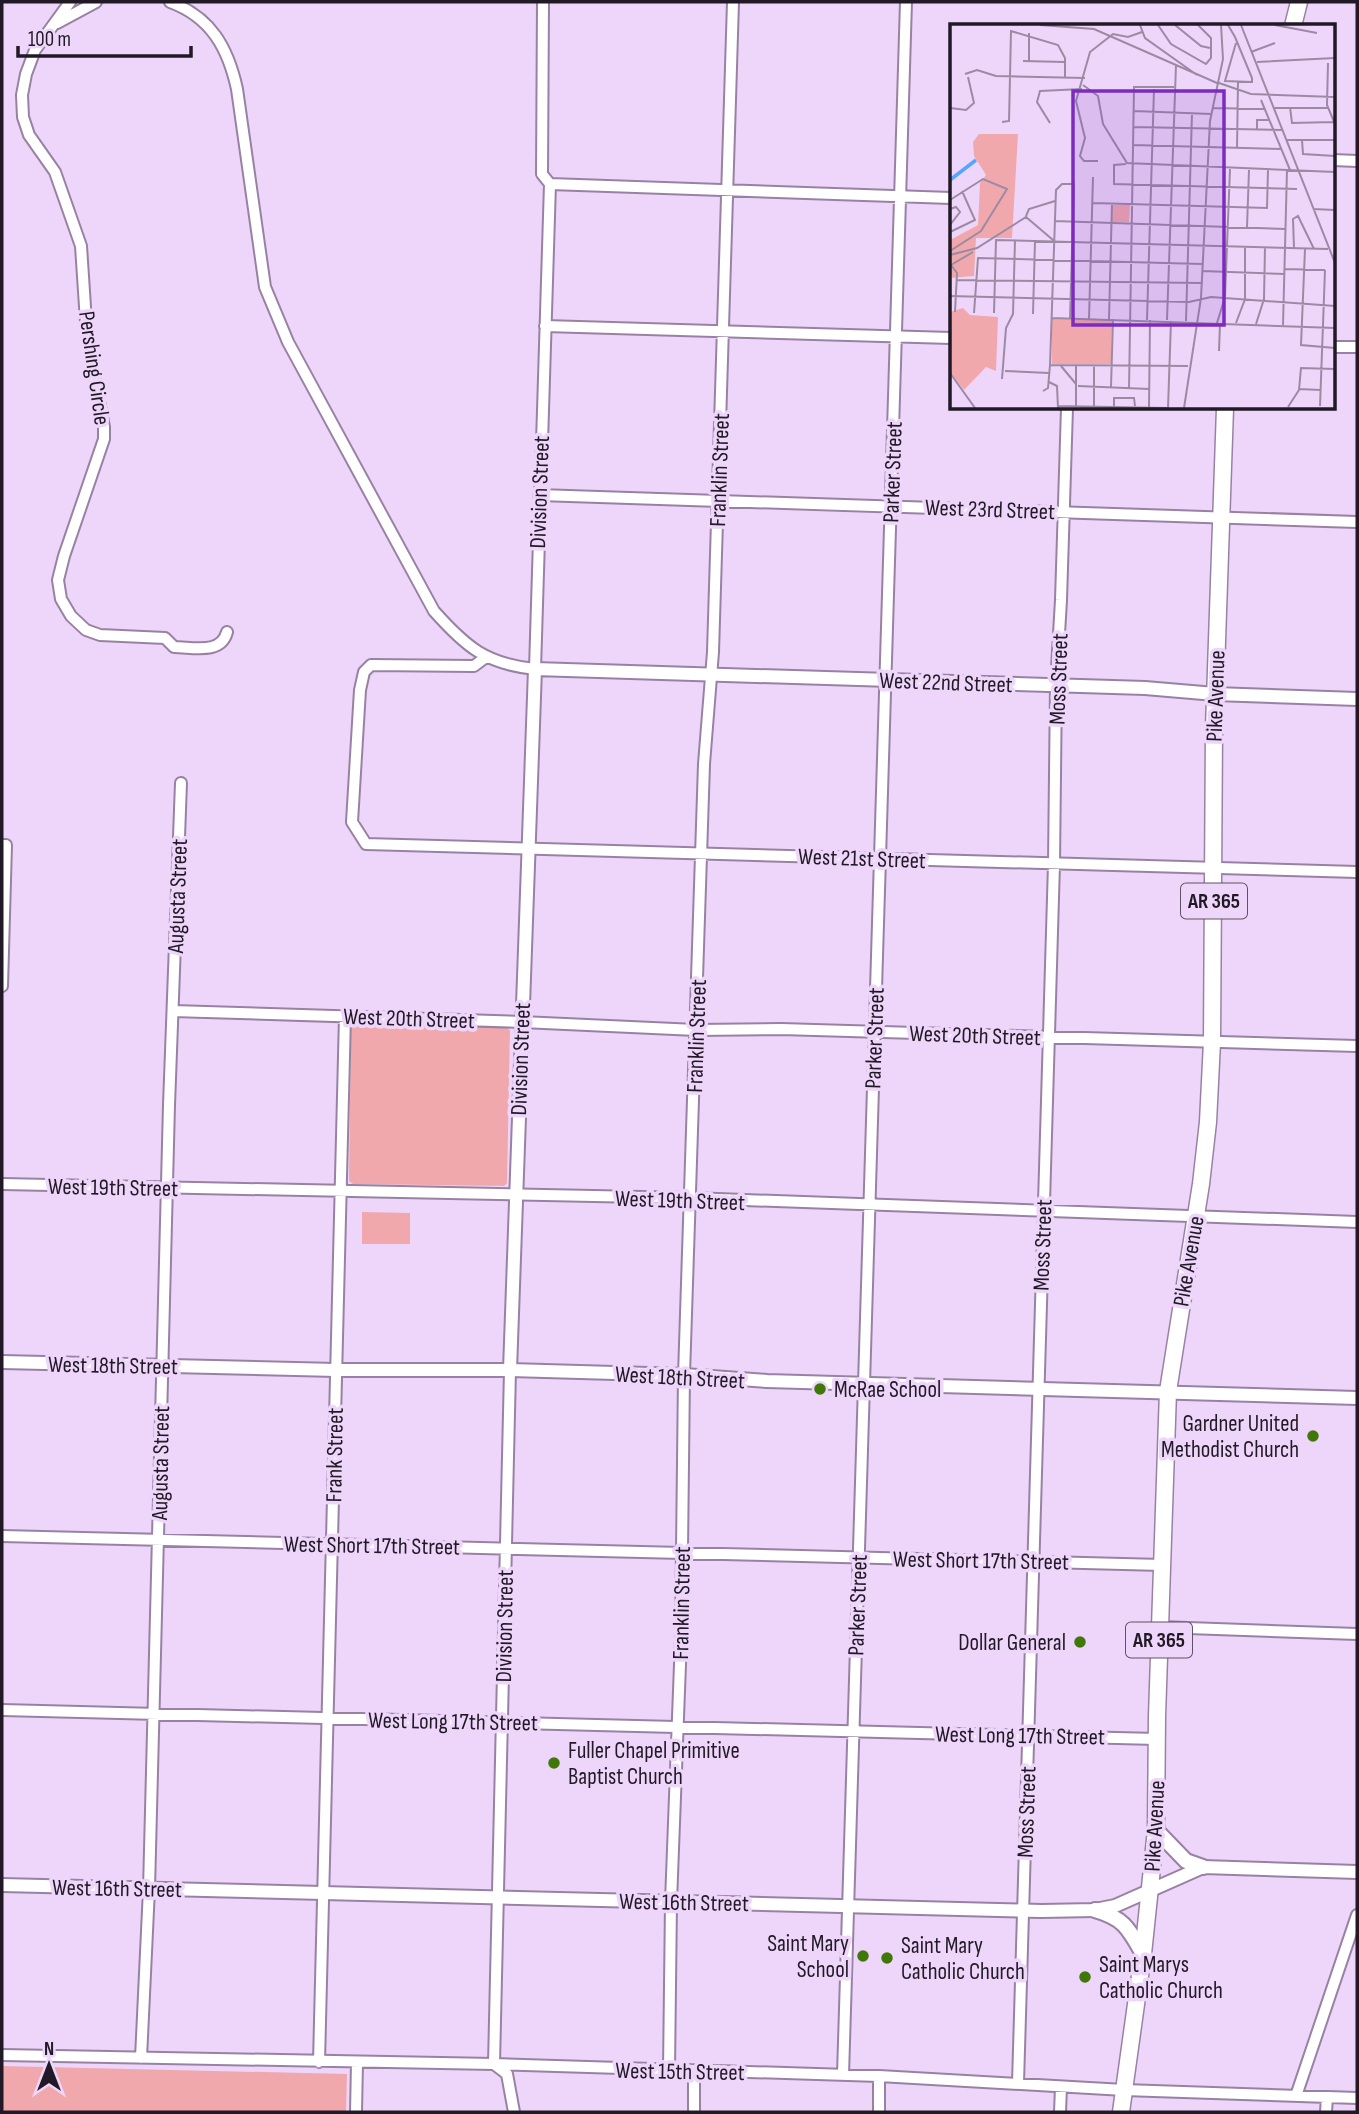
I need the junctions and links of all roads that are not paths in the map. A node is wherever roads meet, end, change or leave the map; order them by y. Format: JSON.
{"nodes":[{"id":1,"x":70,"y":2,"type":"edge"},
{"id":2,"x":96,"y":2,"type":"edge"},
{"id":3,"x":170,"y":2,"type":"edge"},
{"id":4,"x":543,"y":2,"type":"edge"},
{"id":5,"x":733,"y":2,"type":"edge"},
{"id":6,"x":906,"y":2,"type":"edge"},
{"id":7,"x":1299,"y":2,"type":"edge"},
{"id":8,"x":1294,"y":24,"type":"edge"},
{"id":9,"x":47,"y":31,"type":"junction"},
{"id":10,"x":1334,"y":160,"type":"edge"},
{"id":11,"x":1357,"y":161,"type":"edge"},
{"id":12,"x":550,"y":184,"type":"junction"},
{"id":13,"x":727,"y":190,"type":"junction"},
{"id":14,"x":900,"y":196,"type":"junction"},
{"id":15,"x":950,"y":198,"type":"edge"},
{"id":16,"x":545,"y":326,"type":"junction"},
{"id":17,"x":723,"y":331,"type":"junction"},
{"id":18,"x":896,"y":337,"type":"junction"},
{"id":19,"x":950,"y":338,"type":"edge"},
{"id":20,"x":1334,"y":347,"type":"edge"},
{"id":21,"x":1357,"y":348,"type":"edge"},
{"id":22,"x":1067,"y":410,"type":"edge"},
{"id":23,"x":1225,"y":410,"type":"edge"},
{"id":24,"x":540,"y":495,"type":"junction"},
{"id":25,"x":718,"y":501,"type":"junction"},
{"id":26,"x":891,"y":506,"type":"junction"},
{"id":27,"x":1064,"y":512,"type":"junction"},
{"id":28,"x":1222,"y":516,"type":"junction"},
{"id":29,"x":1357,"y":522,"type":"edge"},
{"id":30,"x":227,"y":632,"type":"dead end"},
{"id":31,"x":486,"y":657,"type":"junction"},
{"id":32,"x":535,"y":669,"type":"junction"},
{"id":33,"x":710,"y":674,"type":"junction"},
{"id":34,"x":885,"y":680,"type":"junction"},
{"id":35,"x":1056,"y":685,"type":"junction"},
{"id":36,"x":1215,"y":694,"type":"junction"},
{"id":37,"x":1357,"y":699,"type":"edge"},
{"id":38,"x":181,"y":783,"type":"dead end"},
{"id":39,"x":4,"y":845,"type":"edge"},
{"id":40,"x":527,"y":849,"type":"junction"},
{"id":41,"x":702,"y":855,"type":"junction"},
{"id":42,"x":880,"y":859,"type":"junction"},
{"id":43,"x":1054,"y":864,"type":"junction"},
{"id":44,"x":1213,"y":868,"type":"junction"},
{"id":45,"x":1357,"y":872,"type":"edge"},
{"id":46,"x":2,"y":986,"type":"edge"},
{"id":47,"x":173,"y":1011,"type":"junction"},
{"id":48,"x":345,"y":1016,"type":"junction"},
{"id":49,"x":522,"y":1022,"type":"junction"},
{"id":50,"x":696,"y":1030,"type":"junction"},
{"id":51,"x":874,"y":1032,"type":"junction"},
{"id":52,"x":1049,"y":1037,"type":"junction"},
{"id":53,"x":1212,"y":1042,"type":"junction"},
{"id":54,"x":1357,"y":1046,"type":"edge"},
{"id":55,"x":2,"y":1184,"type":"edge"},
{"id":56,"x":167,"y":1188,"type":"junction"},
{"id":57,"x":341,"y":1192,"type":"junction"},
{"id":58,"x":516,"y":1196,"type":"junction"},
{"id":59,"x":691,"y":1198,"type":"junction"},
{"id":60,"x":869,"y":1206,"type":"junction"},
{"id":61,"x":1044,"y":1210,"type":"junction"},
{"id":62,"x":1196,"y":1215,"type":"junction"},
{"id":63,"x":1357,"y":1222,"type":"edge"},
{"id":64,"x":2,"y":1362,"type":"edge"},
{"id":65,"x":163,"y":1366,"type":"junction"},
{"id":66,"x":336,"y":1370,"type":"junction"},
{"id":67,"x":510,"y":1370,"type":"junction"},
{"id":68,"x":684,"y":1376,"type":"junction"},
{"id":69,"x":864,"y":1383,"type":"junction"},
{"id":70,"x":1038,"y":1388,"type":"junction"},
{"id":71,"x":1168,"y":1391,"type":"junction"},
{"id":72,"x":1357,"y":1398,"type":"edge"},
{"id":73,"x":2,"y":1535,"type":"edge"},
{"id":74,"x":158,"y":1539,"type":"junction"},
{"id":75,"x":332,"y":1544,"type":"junction"},
{"id":76,"x":506,"y":1548,"type":"junction"},
{"id":77,"x":681,"y":1552,"type":"junction"},
{"id":78,"x":859,"y":1557,"type":"junction"},
{"id":79,"x":1033,"y":1562,"type":"junction"},
{"id":80,"x":1162,"y":1565,"type":"junction"},
{"id":81,"x":1160,"y":1627,"type":"junction"},
{"id":82,"x":1357,"y":1634,"type":"edge"},
{"id":83,"x":2,"y":1710,"type":"edge"},
{"id":84,"x":153,"y":1714,"type":"junction"},
{"id":85,"x":328,"y":1718,"type":"junction"},
{"id":86,"x":502,"y":1722,"type":"junction"},
{"id":87,"x":677,"y":1726,"type":"junction"},
{"id":88,"x":853,"y":1731,"type":"junction"},
{"id":89,"x":1028,"y":1735,"type":"junction"},
{"id":90,"x":1157,"y":1739,"type":"junction"},
{"id":91,"x":1156,"y":1830,"type":"junction"},
{"id":92,"x":1203,"y":1867,"type":"junction"},
{"id":93,"x":1357,"y":1872,"type":"edge"},
{"id":94,"x":2,"y":1885,"type":"edge"},
{"id":95,"x":149,"y":1889,"type":"junction"},
{"id":96,"x":1150,"y":1889,"type":"junction"},
{"id":97,"x":323,"y":1893,"type":"junction"},
{"id":98,"x":498,"y":1898,"type":"junction"},
{"id":99,"x":671,"y":1902,"type":"junction"},
{"id":100,"x":848,"y":1906,"type":"junction"},
{"id":101,"x":1095,"y":1910,"type":"junction"},
{"id":102,"x":1023,"y":1911,"type":"junction"},
{"id":103,"x":1357,"y":1915,"type":"edge"},
{"id":104,"x":1143,"y":1954,"type":"junction"},
{"id":105,"x":2,"y":2055,"type":"edge"},
{"id":106,"x":141,"y":2058,"type":"junction"},
{"id":107,"x":319,"y":2062,"type":"junction"},
{"id":108,"x":357,"y":2063,"type":"junction"},
{"id":109,"x":494,"y":2064,"type":"junction"},
{"id":110,"x":669,"y":2070,"type":"junction"},
{"id":111,"x":694,"y":2071,"type":"junction"},
{"id":112,"x":843,"y":2075,"type":"junction"},
{"id":113,"x":879,"y":2076,"type":"junction"},
{"id":114,"x":1018,"y":2083,"type":"junction"},
{"id":115,"x":1061,"y":2087,"type":"junction"},
{"id":116,"x":1124,"y":2091,"type":"junction"},
{"id":117,"x":1296,"y":2096,"type":"junction"},
{"id":118,"x":1327,"y":2097,"type":"junction"},
{"id":119,"x":1357,"y":2098,"type":"edge"},
{"id":120,"x":356,"y":2112,"type":"edge"},
{"id":121,"x":514,"y":2112,"type":"edge"},
{"id":122,"x":694,"y":2112,"type":"edge"},
{"id":123,"x":879,"y":2112,"type":"edge"},
{"id":124,"x":1060,"y":2112,"type":"edge"},
{"id":125,"x":1121,"y":2112,"type":"edge"},
{"id":126,"x":1326,"y":2112,"type":"edge"}],
"edges":[{"from":1,"to":9,"type":"street","name":"Pershing Circle"},
{"from":2,"to":9,"type":"street"},
{"from":3,"to":31,"type":"street"},
{"from":4,"to":12,"type":"street","name":"Division Street"},
{"from":5,"to":13,"type":"street","name":"Franklin Street"},
{"from":6,"to":14,"type":"street","name":"Parker Street"},
{"from":7,"to":8,"type":"main road"},
{"from":9,"to":30,"type":"street","name":"Pershing Circle"},
{"from":10,"to":11,"type":"street"},
{"from":12,"to":13,"type":"street"},
{"from":12,"to":16,"type":"street","name":"Division Street"},
{"from":13,"to":14,"type":"street"},
{"from":13,"to":17,"type":"street","name":"Franklin Street"},
{"from":14,"to":15,"type":"street"},
{"from":14,"to":18,"type":"street","name":"Parker Street"},
{"from":16,"to":17,"type":"street"},
{"from":16,"to":24,"type":"street","name":"Division Street"},
{"from":17,"to":18,"type":"street"},
{"from":17,"to":25,"type":"street","name":"Franklin Street"},
{"from":18,"to":19,"type":"street"},
{"from":18,"to":26,"type":"street","name":"Parker Street"},
{"from":20,"to":21,"type":"street"},
{"from":22,"to":27,"type":"street","name":"Moss Street"},
{"from":23,"to":28,"type":"main road","name":"Pike Avenue","number":"AR 365"},
{"from":24,"to":25,"type":"street","name":"West 23rd Street"},
{"from":24,"to":32,"type":"street","name":"Division Street"},
{"from":25,"to":26,"type":"street","name":"West 23rd Street"},
{"from":25,"to":33,"type":"street","name":"Franklin Street"},
{"from":26,"to":27,"type":"street","name":"West 23rd Street"},
{"from":26,"to":34,"type":"street","name":"Parker Street"},
{"from":27,"to":28,"type":"street","name":"West 23rd Street"},
{"from":27,"to":35,"type":"street","name":"Moss Street"},
{"from":28,"to":29,"type":"street","name":"West 23rd Street"},
{"from":28,"to":36,"type":"main road","name":"Pike Avenue","number":"AR 365"},
{"from":31,"to":32,"type":"street"},
{"from":31,"to":40,"type":"street","name":"West 21st Street"},
{"from":32,"to":33,"type":"street","name":"West 22nd Street"},
{"from":32,"to":40,"type":"street","name":"Division Street"},
{"from":33,"to":34,"type":"street","name":"West 22nd Street"},
{"from":33,"to":41,"type":"street","name":"Franklin Street"},
{"from":34,"to":35,"type":"street","name":"West 22nd Street"},
{"from":34,"to":42,"type":"street","name":"Parker Street"},
{"from":35,"to":36,"type":"street","name":"West 22nd Street"},
{"from":35,"to":43,"type":"street","name":"Moss Street"},
{"from":36,"to":37,"type":"street","name":"West 22nd Street"},
{"from":36,"to":44,"type":"main road","name":"Pike Avenue","number":"AR 365"},
{"from":38,"to":47,"type":"street","name":"Augusta Street"},
{"from":39,"to":46,"type":"street"},
{"from":40,"to":41,"type":"street","name":"West 21st Street"},
{"from":40,"to":49,"type":"street","name":"Division Street"},
{"from":41,"to":42,"type":"street","name":"West 21st Street"},
{"from":41,"to":50,"type":"street","name":"Franklin Street"},
{"from":42,"to":43,"type":"street","name":"West 21st Street"},
{"from":42,"to":51,"type":"street","name":"Parker Street"},
{"from":43,"to":44,"type":"street","name":"West 21st Street"},
{"from":43,"to":52,"type":"street","name":"Moss Street"},
{"from":44,"to":45,"type":"street","name":"West 21st Street"},
{"from":44,"to":53,"type":"main road","name":"Pike Avenue","number":"AR 365"},
{"from":47,"to":48,"type":"street","name":"West 20th Street"},
{"from":47,"to":56,"type":"street","name":"Augusta Street"},
{"from":48,"to":49,"type":"street","name":"West 20th Street"},
{"from":48,"to":57,"type":"street","name":"Frank Street"},
{"from":49,"to":50,"type":"street","name":"West 20th Street"},
{"from":49,"to":58,"type":"street","name":"Division Street"},
{"from":50,"to":51,"type":"street","name":"West 20th Street"},
{"from":50,"to":59,"type":"street","name":"Franklin Street"},
{"from":51,"to":52,"type":"street","name":"West 20th Street"},
{"from":51,"to":60,"type":"street","name":"Parker Street"},
{"from":52,"to":53,"type":"street","name":"West 20th Street"},
{"from":52,"to":61,"type":"street","name":"Moss Street"},
{"from":53,"to":54,"type":"street","name":"West 20th Street"},
{"from":53,"to":62,"type":"main road","name":"Pike Avenue","number":"AR 365"},
{"from":55,"to":56,"type":"street","name":"West 19th Street"},
{"from":56,"to":57,"type":"street","name":"West 19th Street"},
{"from":56,"to":65,"type":"street","name":"Augusta Street"},
{"from":57,"to":58,"type":"street","name":"West 19th Street"},
{"from":57,"to":66,"type":"street","name":"Frank Street"},
{"from":58,"to":59,"type":"street","name":"West 19th Street"},
{"from":58,"to":67,"type":"street","name":"Division Street"},
{"from":59,"to":60,"type":"street","name":"West 19th Street"},
{"from":59,"to":68,"type":"street","name":"Franklin Street"},
{"from":60,"to":61,"type":"street","name":"West 19th Street"},
{"from":60,"to":69,"type":"street","name":"Parker Street"},
{"from":61,"to":62,"type":"street","name":"West 19th Street"},
{"from":61,"to":70,"type":"street","name":"Moss Street"},
{"from":62,"to":63,"type":"street","name":"West 19th Street"},
{"from":62,"to":71,"type":"main road","name":"Pike Avenue","number":"AR 365"},
{"from":64,"to":65,"type":"street","name":"West 18th Street"},
{"from":65,"to":66,"type":"street","name":"West 18th Street"},
{"from":65,"to":74,"type":"street","name":"Augusta Street"},
{"from":66,"to":67,"type":"street","name":"West 18th Street"},
{"from":66,"to":75,"type":"street","name":"Frank Street"},
{"from":67,"to":68,"type":"street","name":"West 18th Street"},
{"from":67,"to":76,"type":"street","name":"Division Street"},
{"from":68,"to":69,"type":"street","name":"West 18th Street"},
{"from":68,"to":77,"type":"street","name":"Franklin Street"},
{"from":69,"to":70,"type":"street","name":"West 18th Street"},
{"from":69,"to":78,"type":"street","name":"Parker Street"},
{"from":70,"to":71,"type":"street","name":"West 18th Street"},
{"from":70,"to":79,"type":"street","name":"Moss Street"},
{"from":71,"to":72,"type":"street","name":"West 18th Street"},
{"from":71,"to":80,"type":"main road","name":"Pike Avenue","number":"AR 365"},
{"from":73,"to":74,"type":"street","name":"West Short 17th Street"},
{"from":74,"to":75,"type":"street","name":"West Short 17th Street"},
{"from":74,"to":84,"type":"street","name":"Augusta Street"},
{"from":75,"to":76,"type":"street","name":"West Short 17th Street"},
{"from":75,"to":85,"type":"street","name":"Frank Street"},
{"from":76,"to":77,"type":"street","name":"West Short 17th Street"},
{"from":76,"to":86,"type":"street","name":"Division Street"},
{"from":77,"to":78,"type":"street","name":"West Short 17th Street"},
{"from":77,"to":87,"type":"street","name":"Franklin Street"},
{"from":78,"to":79,"type":"street","name":"West Short 17th Street"},
{"from":78,"to":88,"type":"street","name":"Parker Street"},
{"from":79,"to":80,"type":"street","name":"West Short 17th Street"},
{"from":79,"to":89,"type":"street","name":"Moss Street"},
{"from":80,"to":81,"type":"main road","name":"Pike Avenue","number":"AR 365"},
{"from":81,"to":82,"type":"street"},
{"from":81,"to":90,"type":"main road","name":"Pike Avenue","number":"AR 365"},
{"from":83,"to":84,"type":"street","name":"West Long 17th Street"},
{"from":84,"to":85,"type":"street","name":"West Long 17th Street"},
{"from":84,"to":95,"type":"street","name":"Augusta Street"},
{"from":85,"to":86,"type":"street","name":"West Long 17th Street"},
{"from":85,"to":97,"type":"street","name":"Frank Street"},
{"from":86,"to":87,"type":"street","name":"West Long 17th Street"},
{"from":86,"to":98,"type":"street","name":"Division Street"},
{"from":87,"to":88,"type":"street","name":"West Long 17th Street"},
{"from":87,"to":99,"type":"street","name":"Franklin Street"},
{"from":88,"to":89,"type":"street","name":"West Long 17th Street"},
{"from":88,"to":100,"type":"street","name":"Parker Street"},
{"from":89,"to":90,"type":"street","name":"West Long 17th Street"},
{"from":89,"to":102,"type":"street","name":"Moss Street"},
{"from":90,"to":91,"type":"main road","name":"Pike Avenue","number":"AR 365"},
{"from":91,"to":92,"type":"main road"},
{"from":91,"to":96,"type":"main road","name":"Pike Avenue","number":"AR 365"},
{"from":92,"to":93,"type":"street","name":"West 16th Street"},
{"from":92,"to":96,"type":"street","name":"West 16th Street"},
{"from":94,"to":95,"type":"street","name":"West 16th Street"},
{"from":95,"to":97,"type":"street","name":"West 16th Street"},
{"from":95,"to":106,"type":"street","name":"Augusta Street"},
{"from":96,"to":101,"type":"street","name":"West 16th Street"},
{"from":96,"to":104,"type":"main road","name":"Pike Avenue","number":"AR 365"},
{"from":97,"to":98,"type":"street","name":"West 16th Street"},
{"from":97,"to":107,"type":"street","name":"Frank Street"},
{"from":98,"to":99,"type":"street","name":"West 16th Street"},
{"from":98,"to":109,"type":"street","name":"Division Street"},
{"from":99,"to":100,"type":"street","name":"West 16th Street"},
{"from":99,"to":110,"type":"street","name":"Franklin Street"},
{"from":100,"to":102,"type":"street","name":"West 16th Street"},
{"from":100,"to":112,"type":"street","name":"Parker Street"},
{"from":101,"to":102,"type":"street","name":"West 16th Street"},
{"from":101,"to":104,"type":"main road"},
{"from":102,"to":114,"type":"street","name":"Moss Street"},
{"from":103,"to":117,"type":"street"},
{"from":104,"to":116,"type":"main road","name":"Pike Avenue","number":"AR 365"},
{"from":105,"to":106,"type":"street","name":"West 15th Street"},
{"from":106,"to":107,"type":"street","name":"West 15th Street"},
{"from":107,"to":108,"type":"street","name":"West 15th Street"},
{"from":108,"to":109,"type":"street","name":"West 15th Street"},
{"from":108,"to":120,"type":"street"},
{"from":109,"to":110,"type":"street","name":"West 15th Street"},
{"from":109,"to":121,"type":"street"},
{"from":110,"to":111,"type":"street","name":"West 15th Street"},
{"from":111,"to":112,"type":"street","name":"West 15th Street"},
{"from":111,"to":122,"type":"street"},
{"from":112,"to":113,"type":"street","name":"West 15th Street"},
{"from":113,"to":114,"type":"street","name":"West 15th Street"},
{"from":113,"to":123,"type":"street"},
{"from":114,"to":115,"type":"street","name":"West 15th Street"},
{"from":115,"to":116,"type":"street","name":"West 15th Street"},
{"from":115,"to":124,"type":"street"},
{"from":116,"to":117,"type":"street","name":"West 15th Street"},
{"from":116,"to":125,"type":"main road","name":"Pike Avenue","number":"AR 365"},
{"from":117,"to":118,"type":"street","name":"West 15th Street"},
{"from":118,"to":119,"type":"street","name":"West 15th Street"},
{"from":118,"to":126,"type":"street"}]}
